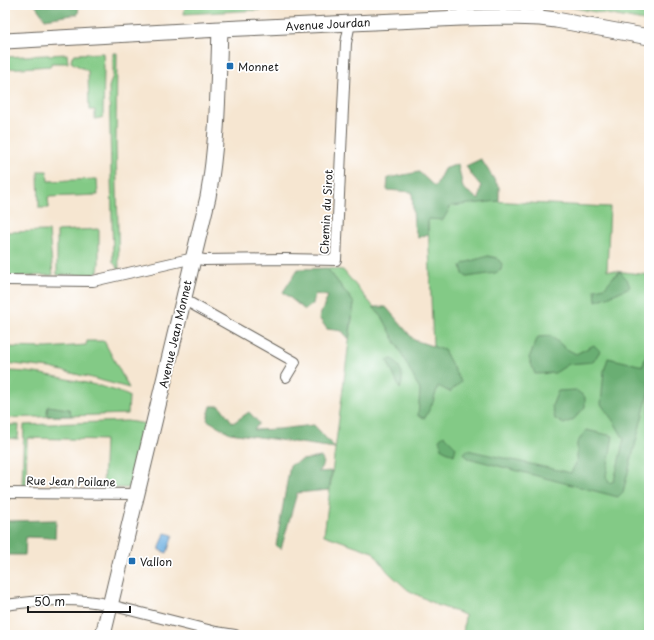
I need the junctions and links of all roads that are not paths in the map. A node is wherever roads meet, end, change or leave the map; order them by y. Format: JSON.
{"nodes":[{"id":1,"x":539,"y":11,"type":"edge"},
{"id":2,"x":463,"y":12,"type":"edge"},
{"id":3,"x":350,"y":23,"type":"junction"},
{"id":4,"x":220,"y":29,"type":"junction"},
{"id":5,"x":649,"y":37,"type":"edge"},
{"id":6,"x":5,"y":41,"type":"edge"},
{"id":7,"x":194,"y":258,"type":"junction"},
{"id":8,"x":5,"y":280,"type":"edge"},
{"id":9,"x":183,"y":299,"type":"junction"},
{"id":10,"x":286,"y":377,"type":"dead end"},
{"id":11,"x":5,"y":493,"type":"edge"},
{"id":12,"x":137,"y":494,"type":"junction"},
{"id":13,"x":5,"y":605,"type":"edge"},
{"id":14,"x":110,"y":605,"type":"junction"},
{"id":15,"x":103,"y":635,"type":"edge"},
{"id":16,"x":235,"y":635,"type":"edge"}],
"edges":[{"from":1,"to":2,"type":"main road","name":"Avenue Jourdan"},
{"from":1,"to":5,"type":"main road","name":"Avenue Jourdan"},
{"from":2,"to":3,"type":"main road","name":"Avenue Jourdan"},
{"from":3,"to":4,"type":"main road","name":"Avenue Jourdan"},
{"from":3,"to":7,"type":"street","name":"Chemin du Sirot"},
{"from":4,"to":6,"type":"main road","name":"Avenue Jourdan"},
{"from":4,"to":7,"type":"main road","name":"Avenue Jean Monnet"},
{"from":7,"to":8,"type":"street"},
{"from":7,"to":9,"type":"main road","name":"Avenue Jean Monnet"},
{"from":9,"to":10,"type":"street"},
{"from":9,"to":12,"type":"main road","name":"Avenue Jean Monnet"},
{"from":11,"to":12,"type":"street","name":"Rue Jean Poilane"},
{"from":12,"to":14,"type":"main road","name":"Avenue Jean Monnet"},
{"from":13,"to":14,"type":"street"},
{"from":14,"to":15,"type":"main road","name":"Avenue Jean Monnet"},
{"from":14,"to":16,"type":"street"}]}
